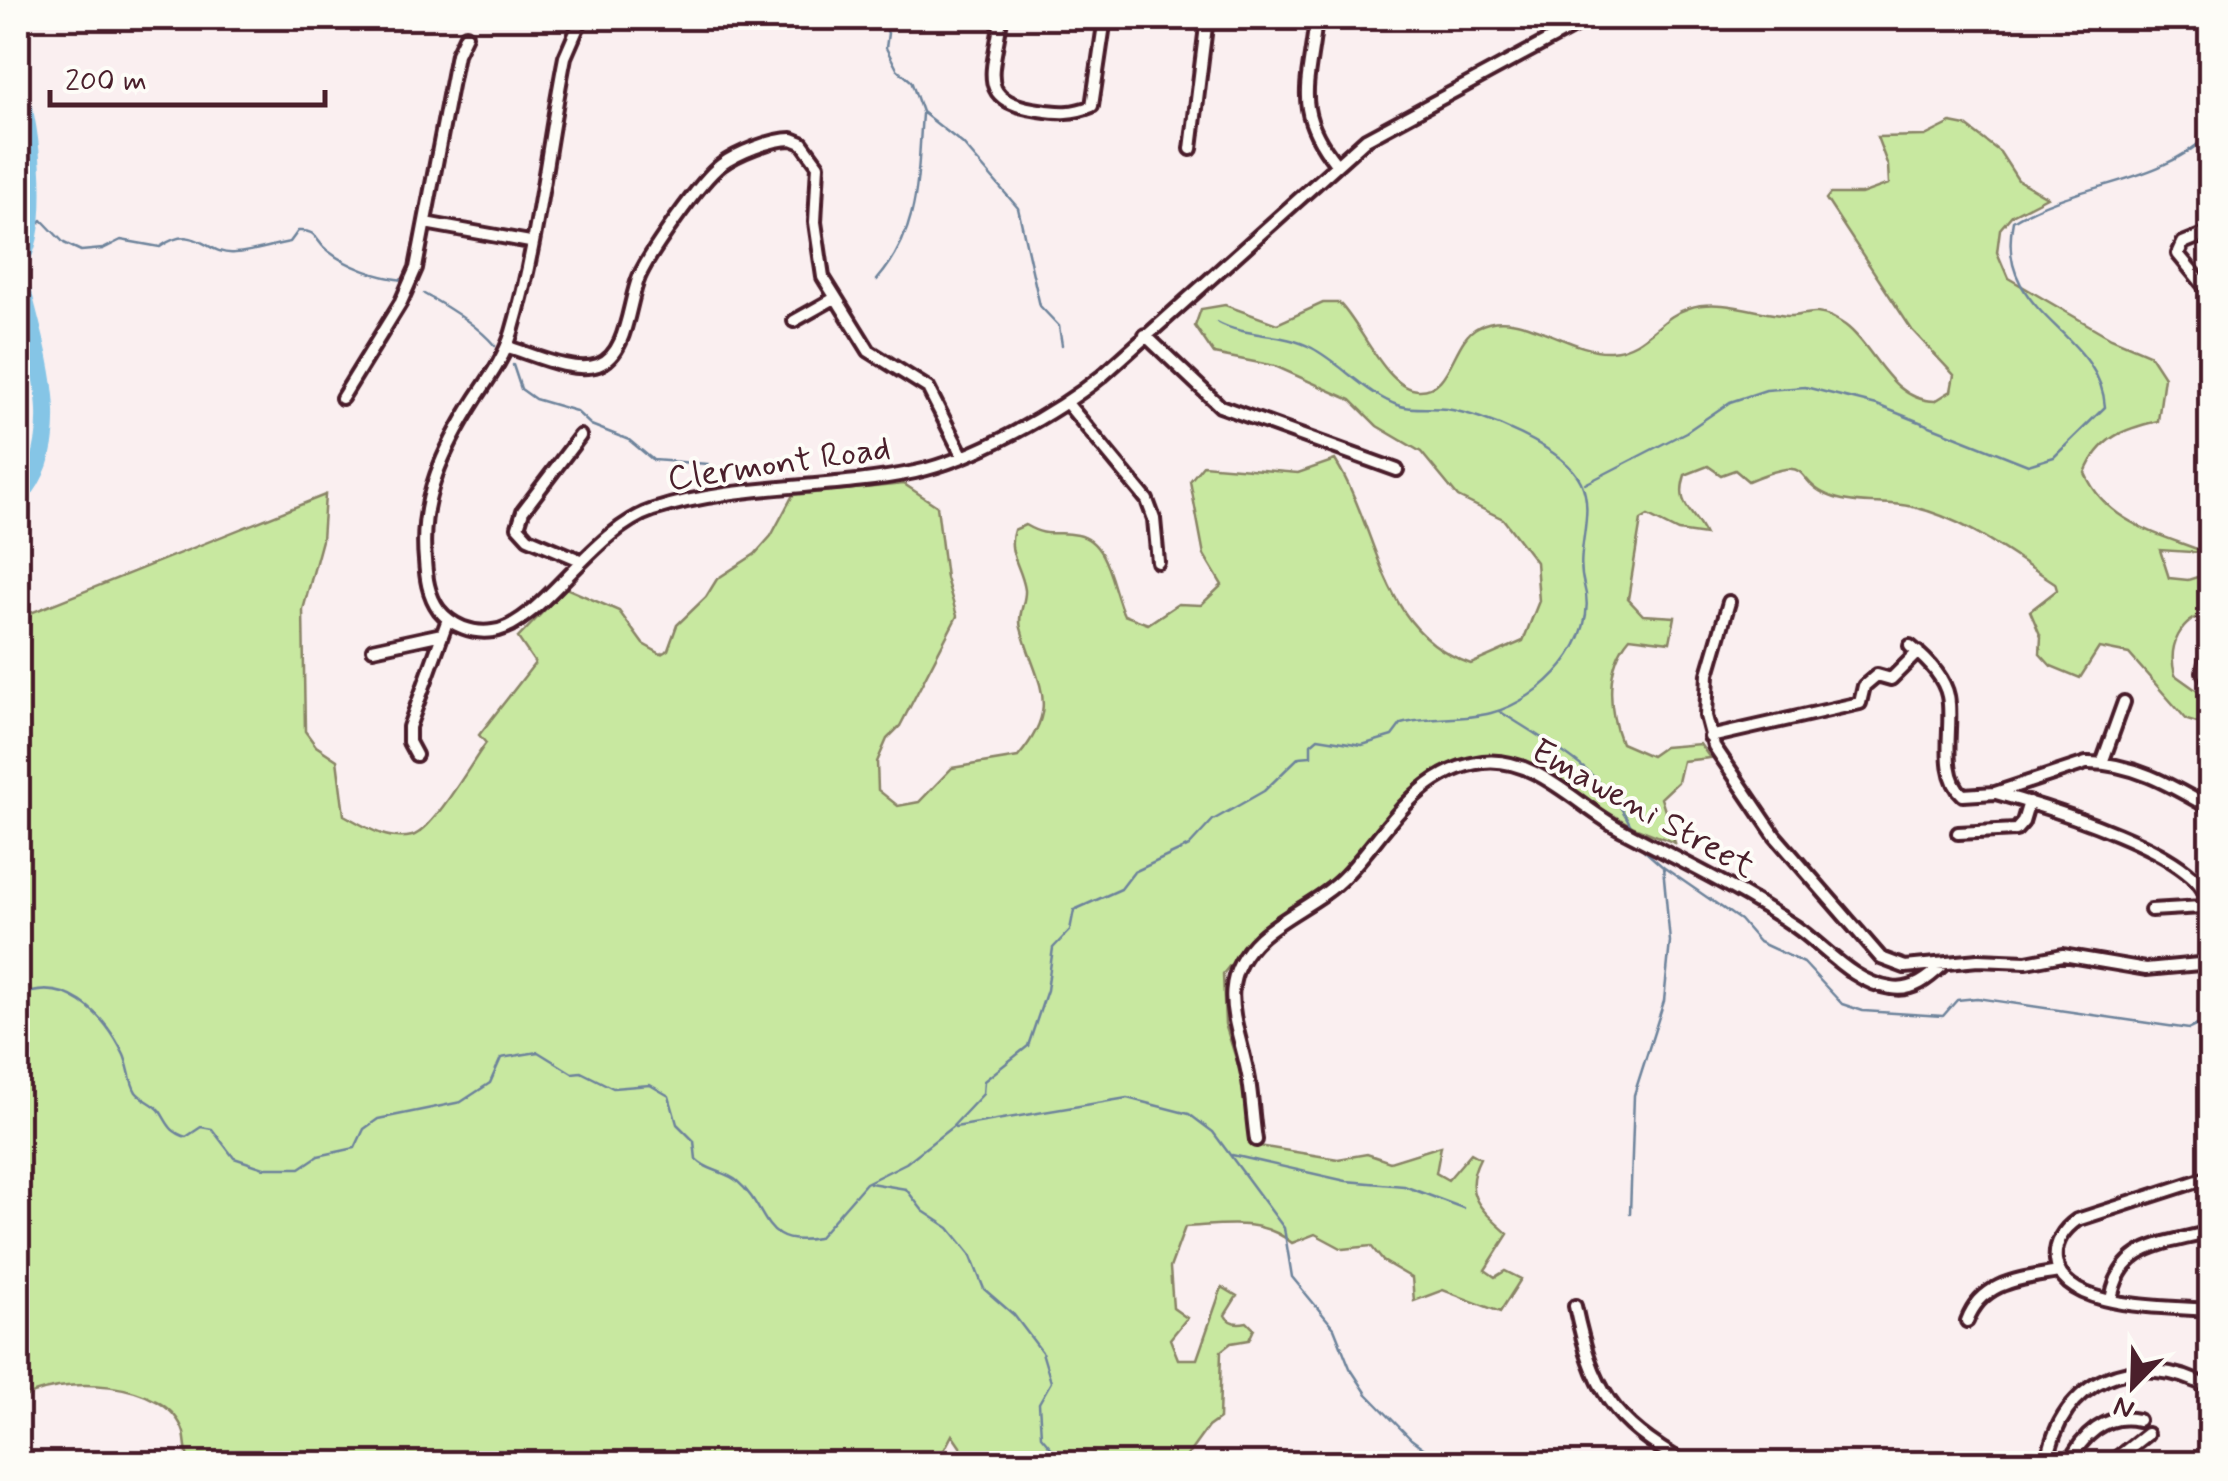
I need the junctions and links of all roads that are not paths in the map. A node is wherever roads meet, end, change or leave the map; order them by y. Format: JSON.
{"nodes":[{"id":1,"x":582,"y":18,"type":"edge"},
{"id":2,"x":1001,"y":18,"type":"edge"},
{"id":3,"x":1105,"y":18,"type":"edge"},
{"id":4,"x":1206,"y":18,"type":"edge"},
{"id":5,"x":1316,"y":18,"type":"edge"},
{"id":6,"x":1590,"y":18,"type":"edge"},
{"id":7,"x":466,"y":35,"type":"dead end"},
{"id":8,"x":1191,"y":148,"type":"dead end"},
{"id":9,"x":1336,"y":164,"type":"junction"},
{"id":10,"x":425,"y":223,"type":"junction"},
{"id":11,"x":2205,"y":234,"type":"edge"},
{"id":12,"x":530,"y":242,"type":"junction"},
{"id":13,"x":2210,"y":293,"type":"edge"},
{"id":14,"x":835,"y":298,"type":"junction"},
{"id":15,"x":794,"y":321,"type":"dead end"},
{"id":16,"x":1146,"y":336,"type":"junction"},
{"id":17,"x":508,"y":346,"type":"junction"},
{"id":18,"x":342,"y":398,"type":"dead end"},
{"id":19,"x":1066,"y":402,"type":"junction"},
{"id":20,"x":580,"y":436,"type":"dead end"},
{"id":21,"x":962,"y":455,"type":"junction"},
{"id":22,"x":1396,"y":470,"type":"dead end"},
{"id":23,"x":580,"y":560,"type":"junction"},
{"id":24,"x":1158,"y":562,"type":"dead end"},
{"id":25,"x":1729,"y":602,"type":"dead end"},
{"id":26,"x":448,"y":619,"type":"junction"},
{"id":27,"x":442,"y":634,"type":"junction"},
{"id":28,"x":2210,"y":638,"type":"edge"},
{"id":29,"x":372,"y":650,"type":"dead end"},
{"id":30,"x":2210,"y":683,"type":"edge"},
{"id":31,"x":2124,"y":702,"type":"dead end"},
{"id":32,"x":1710,"y":737,"type":"junction"},
{"id":33,"x":416,"y":755,"type":"dead end"},
{"id":34,"x":2102,"y":763,"type":"junction"},
{"id":35,"x":1994,"y":793,"type":"junction"},
{"id":36,"x":2029,"y":802,"type":"junction"},
{"id":37,"x":2210,"y":808,"type":"edge"},
{"id":38,"x":1958,"y":833,"type":"dead end"},
{"id":39,"x":2151,"y":910,"type":"dead end"},
{"id":40,"x":2210,"y":963,"type":"edge"},
{"id":41,"x":1944,"y":964,"type":"junction"},
{"id":42,"x":1256,"y":1140,"type":"dead end"},
{"id":43,"x":2210,"y":1177,"type":"edge"},
{"id":44,"x":2210,"y":1232,"type":"edge"},
{"id":45,"x":2058,"y":1272,"type":"junction"},
{"id":46,"x":2112,"y":1300,"type":"junction"},
{"id":47,"x":1575,"y":1306,"type":"dead end"},
{"id":48,"x":2210,"y":1310,"type":"edge"},
{"id":49,"x":1966,"y":1321,"type":"dead end"},
{"id":50,"x":2210,"y":1388,"type":"edge"},
{"id":51,"x":2138,"y":1420,"type":"dead end"},
{"id":52,"x":2146,"y":1434,"type":"dead end"},
{"id":53,"x":1684,"y":1463,"type":"edge"},
{"id":54,"x":2046,"y":1464,"type":"edge"},
{"id":55,"x":2069,"y":1464,"type":"edge"},
{"id":56,"x":2109,"y":1464,"type":"edge"}],
"edges":[{"from":1,"to":12,"type":"street"},
{"from":2,"to":3,"type":"street"},
{"from":4,"to":8,"type":"street"},
{"from":5,"to":9,"type":"street"},
{"from":6,"to":9,"type":"street","name":"Clermont Road"},
{"from":7,"to":10,"type":"street"},
{"from":9,"to":16,"type":"street","name":"Clermont Road"},
{"from":10,"to":12,"type":"street"},
{"from":10,"to":18,"type":"street"},
{"from":11,"to":13,"type":"street"},
{"from":12,"to":17,"type":"street"},
{"from":14,"to":15,"type":"street"},
{"from":14,"to":17,"type":"street"},
{"from":14,"to":21,"type":"street"},
{"from":16,"to":19,"type":"street","name":"Clermont Road"},
{"from":16,"to":22,"type":"street"},
{"from":17,"to":26,"type":"street"},
{"from":19,"to":21,"type":"street","name":"Clermont Road"},
{"from":19,"to":24,"type":"street"},
{"from":20,"to":23,"type":"street"},
{"from":21,"to":23,"type":"street","name":"Clermont Road"},
{"from":23,"to":26,"type":"street","name":"Clermont Road"},
{"from":25,"to":32,"type":"street"},
{"from":26,"to":27,"type":"street"},
{"from":27,"to":29,"type":"street"},
{"from":27,"to":33,"type":"street"},
{"from":28,"to":30,"type":"street"},
{"from":31,"to":34,"type":"street"},
{"from":32,"to":35,"type":"street"},
{"from":32,"to":41,"type":"street"},
{"from":34,"to":35,"type":"street"},
{"from":34,"to":37,"type":"street"},
{"from":35,"to":36,"type":"street"},
{"from":36,"to":38,"type":"street"},
{"from":36,"to":39,"type":"street"},
{"from":40,"to":41,"type":"street"},
{"from":41,"to":42,"type":"street","name":"Emaweni Street"},
{"from":43,"to":45,"type":"street"},
{"from":44,"to":46,"type":"street"},
{"from":45,"to":46,"type":"street"},
{"from":45,"to":49,"type":"street"},
{"from":46,"to":48,"type":"street"},
{"from":47,"to":53,"type":"street"},
{"from":50,"to":54,"type":"street"},
{"from":51,"to":55,"type":"street"},
{"from":52,"to":56,"type":"street"}]}
